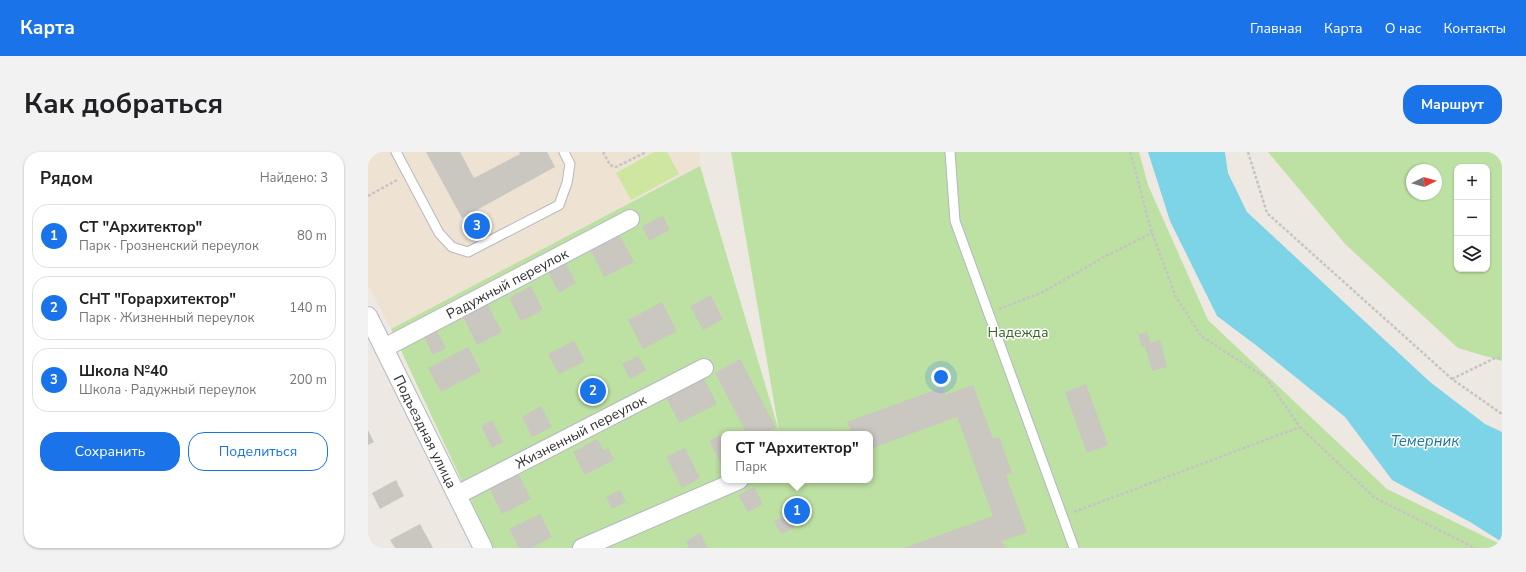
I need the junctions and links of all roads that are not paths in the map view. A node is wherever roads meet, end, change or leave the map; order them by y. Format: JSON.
{"nodes":[{"id":1,"x":396,"y":152,"type":"edge"},
{"id":2,"x":564,"y":152,"type":"edge"},
{"id":3,"x":950,"y":152,"type":"edge"},
{"id":4,"x":630,"y":219,"type":"dead end"},
{"id":5,"x":368,"y":316,"type":"edge"},
{"id":6,"x":384,"y":348,"type":"junction"},
{"id":7,"x":704,"y":368,"type":"dead end"},
{"id":8,"x":732,"y":483,"type":"edge"},
{"id":9,"x":458,"y":495,"type":"junction"},
{"id":10,"x":480,"y":547,"type":"edge"},
{"id":11,"x":582,"y":548,"type":"edge"},
{"id":12,"x":1074,"y":548,"type":"edge"}],
"edges":[{"from":1,"to":2,"type":"lane"},
{"from":3,"to":12,"type":"lane"},
{"from":4,"to":6,"type":"street","name":"Радужный переулок"},
{"from":5,"to":6,"type":"street","name":"Подъездная улица"},
{"from":6,"to":9,"type":"street","name":"Подъездная улица"},
{"from":7,"to":9,"type":"street","name":"Жизненный переулок"},
{"from":8,"to":11,"type":"street"},
{"from":9,"to":10,"type":"street","name":"Подъездная улица"}]}
